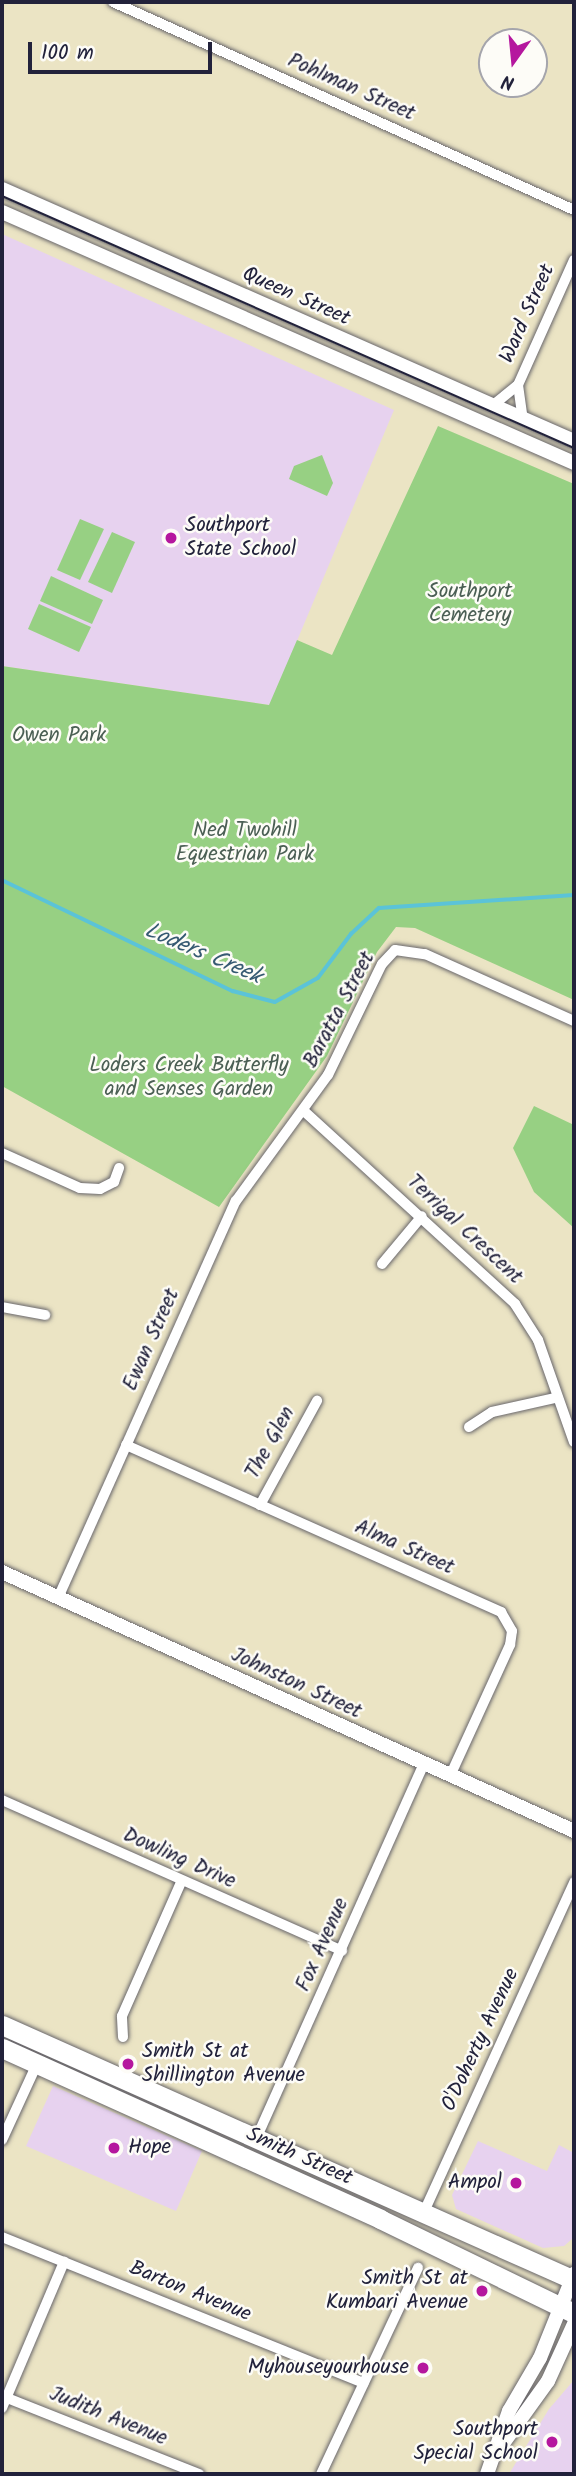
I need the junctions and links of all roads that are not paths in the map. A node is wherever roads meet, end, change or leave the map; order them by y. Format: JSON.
{"nodes":[{"id":1,"x":113,"y":2,"type":"edge"},
{"id":2,"x":2,"y":189,"type":"edge"},
{"id":3,"x":574,"y":210,"type":"edge"},
{"id":4,"x":2,"y":212,"type":"edge"},
{"id":5,"x":574,"y":260,"type":"edge"},
{"id":6,"x":518,"y":385,"type":"junction"},
{"id":7,"x":491,"y":407,"type":"junction"},
{"id":8,"x":523,"y":420,"type":"junction"},
{"id":9,"x":574,"y":441,"type":"edge"},
{"id":10,"x":574,"y":463,"type":"edge"},
{"id":11,"x":574,"y":1021,"type":"edge"},
{"id":12,"x":305,"y":1112,"type":"junction"},
{"id":13,"x":2,"y":1153,"type":"edge"},
{"id":14,"x":119,"y":1168,"type":"dead end"},
{"id":15,"x":422,"y":1216,"type":"junction"},
{"id":16,"x":382,"y":1264,"type":"dead end"},
{"id":17,"x":2,"y":1307,"type":"edge"},
{"id":18,"x":45,"y":1315,"type":"dead end"},
{"id":19,"x":555,"y":1398,"type":"junction"},
{"id":20,"x":317,"y":1401,"type":"dead end"},
{"id":21,"x":469,"y":1427,"type":"dead end"},
{"id":22,"x":574,"y":1442,"type":"edge"},
{"id":23,"x":126,"y":1445,"type":"junction"},
{"id":24,"x":260,"y":1505,"type":"junction"},
{"id":25,"x":2,"y":1573,"type":"edge"},
{"id":26,"x":58,"y":1598,"type":"junction"},
{"id":27,"x":424,"y":1766,"type":"junction"},
{"id":28,"x":450,"y":1776,"type":"junction"},
{"id":29,"x":2,"y":1800,"type":"edge"},
{"id":30,"x":574,"y":1830,"type":"edge"},
{"id":31,"x":181,"y":1882,"type":"junction"},
{"id":32,"x":574,"y":1882,"type":"edge"},
{"id":33,"x":342,"y":1951,"type":"junction"},
{"id":34,"x":2,"y":2025,"type":"edge"},
{"id":35,"x":122,"y":2037,"type":"dead end"},
{"id":36,"x":2,"y":2049,"type":"edge"},
{"id":37,"x":37,"y":2064,"type":"junction"},
{"id":38,"x":2,"y":2140,"type":"edge"},
{"id":39,"x":256,"y":2140,"type":"junction"},
{"id":40,"x":422,"y":2214,"type":"junction"},
{"id":41,"x":2,"y":2237,"type":"edge"},
{"id":42,"x":64,"y":2262,"type":"junction"},
{"id":43,"x":418,"y":2268,"type":"dead end"},
{"id":44,"x":573,"y":2277,"type":"edge"},
{"id":45,"x":567,"y":2310,"type":"edge"},
{"id":46,"x":574,"y":2324,"type":"edge"},
{"id":47,"x":568,"y":2349,"type":"edge"},
{"id":48,"x":364,"y":2383,"type":"junction"},
{"id":49,"x":3,"y":2401,"type":"edge"},
{"id":50,"x":495,"y":2455,"type":"junction"},
{"id":51,"x":199,"y":2474,"type":"edge"},
{"id":52,"x":321,"y":2474,"type":"edge"},
{"id":53,"x":487,"y":2474,"type":"edge"}],
"edges":[{"from":1,"to":3,"type":"street","name":"Pohlman Street"},
{"from":2,"to":7,"type":"street","name":"Queen Street"},
{"from":4,"to":10,"type":"street","name":"Queen Street"},
{"from":5,"to":6,"type":"street","name":"Ward Street"},
{"from":6,"to":7,"type":"street","name":"Ward Street"},
{"from":6,"to":8,"type":"street","name":"Ward Street"},
{"from":7,"to":8,"type":"street","name":"Queen Street"},
{"from":8,"to":9,"type":"street","name":"Queen Street"},
{"from":11,"to":12,"type":"street","name":"Baratta Street"},
{"from":12,"to":15,"type":"street","name":"Terrigal Crescent"},
{"from":12,"to":23,"type":"street","name":"Ewan Street"},
{"from":13,"to":14,"type":"street"},
{"from":15,"to":16,"type":"street"},
{"from":15,"to":19,"type":"street","name":"Terrigal Crescent"},
{"from":17,"to":18,"type":"street"},
{"from":19,"to":21,"type":"street"},
{"from":19,"to":22,"type":"street","name":"Terrigal Crescent"},
{"from":20,"to":24,"type":"street","name":"The Glen"},
{"from":23,"to":24,"type":"street","name":"Alma Street"},
{"from":23,"to":26,"type":"street","name":"Ewan Street"},
{"from":24,"to":28,"type":"street","name":"Alma Street"},
{"from":25,"to":26,"type":"street","name":"Johnston Street"},
{"from":26,"to":27,"type":"street","name":"Johnston Street"},
{"from":27,"to":28,"type":"street","name":"Johnston Street"},
{"from":27,"to":33,"type":"street","name":"Fox Avenue"},
{"from":28,"to":30,"type":"street","name":"Johnston Street"},
{"from":29,"to":31,"type":"street","name":"Dowling Drive"},
{"from":31,"to":33,"type":"street","name":"Dowling Drive"},
{"from":31,"to":35,"type":"street"},
{"from":32,"to":40,"type":"street","name":"O'Doherty Avenue"},
{"from":33,"to":39,"type":"street","name":"Fox Avenue"},
{"from":34,"to":39,"type":"highway","name":"Smith Street"},
{"from":36,"to":37,"type":"highway","name":"Smith Street"},
{"from":37,"to":38,"type":"street"},
{"from":37,"to":45,"type":"highway","name":"Smith Street"},
{"from":39,"to":40,"type":"highway","name":"Smith Street"},
{"from":40,"to":44,"type":"highway","name":"Smith Street"},
{"from":41,"to":42,"type":"street","name":"Barton Avenue"},
{"from":42,"to":48,"type":"street","name":"Barton Avenue"},
{"from":42,"to":49,"type":"street"},
{"from":43,"to":48,"type":"street"},
{"from":44,"to":45,"type":"street"},
{"from":45,"to":50,"type":"street"},
{"from":46,"to":47,"type":"street"},
{"from":47,"to":50,"type":"street"},
{"from":48,"to":52,"type":"street"},
{"from":49,"to":51,"type":"street","name":"Judith Avenue"},
{"from":50,"to":53,"type":"street"}]}
